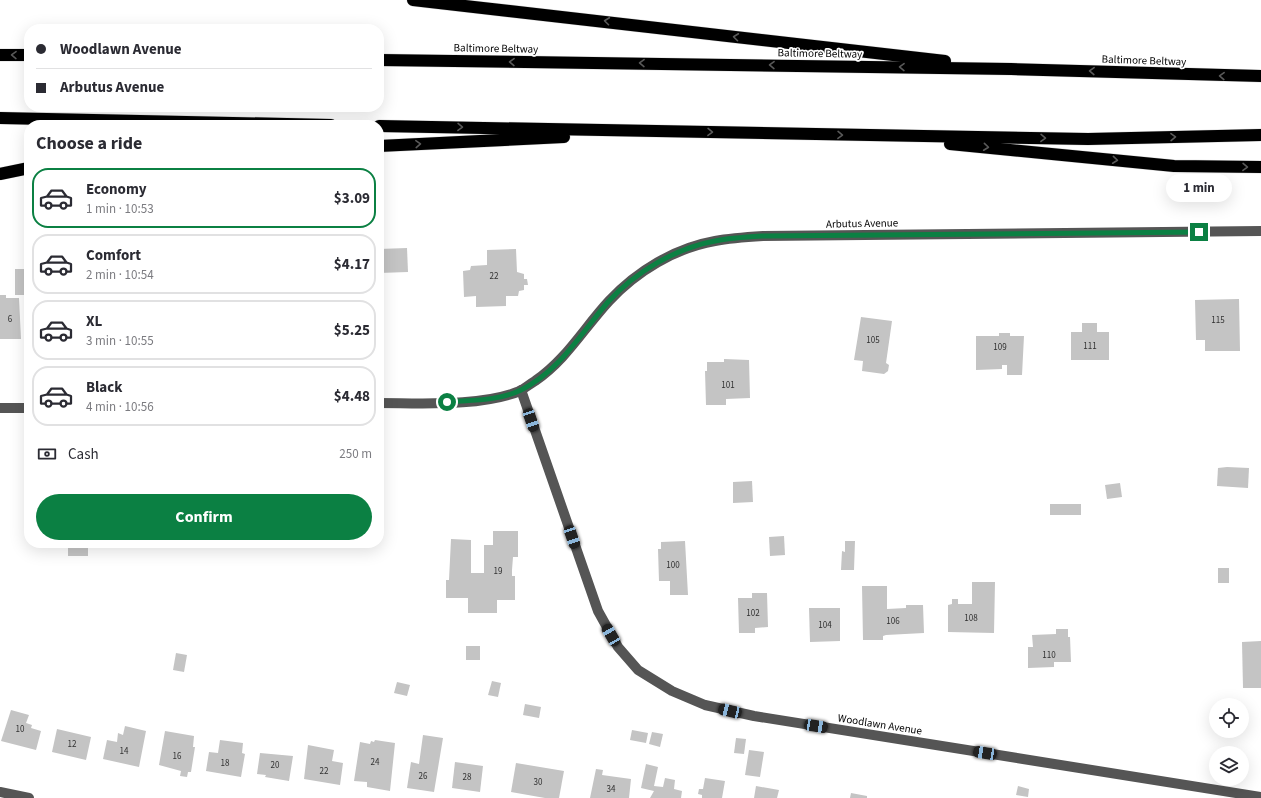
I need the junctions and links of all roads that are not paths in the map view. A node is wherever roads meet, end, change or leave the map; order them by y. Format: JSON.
{"nodes":[{"id":1,"x":413,"y":0,"type":"edge"},
{"id":2,"x":0,"y":55,"type":"edge"},
{"id":3,"x":24,"y":55,"type":"edge"},
{"id":4,"x":384,"y":60,"type":"edge"},
{"id":5,"x":1011,"y":69,"type":"junction"},
{"id":6,"x":1261,"y":76,"type":"edge"},
{"id":7,"x":0,"y":118,"type":"edge"},
{"id":8,"x":95,"y":120,"type":"edge"},
{"id":9,"x":384,"y":126,"type":"edge"},
{"id":10,"x":671,"y":131,"type":"junction"},
{"id":11,"x":864,"y":135,"type":"junction"},
{"id":12,"x":1261,"y":135,"type":"edge"},
{"id":13,"x":384,"y":146,"type":"edge"},
{"id":14,"x":1261,"y":167,"type":"edge"},
{"id":15,"x":24,"y":169,"type":"edge"},
{"id":16,"x":0,"y":174,"type":"edge"},
{"id":17,"x":1261,"y":231,"type":"edge"},
{"id":18,"x":521,"y":390,"type":"junction"},
{"id":19,"x":384,"y":403,"type":"edge"},
{"id":20,"x":0,"y":408,"type":"edge"},
{"id":21,"x":24,"y":408,"type":"edge"},
{"id":22,"x":0,"y":792,"type":"edge"},
{"id":23,"x":1261,"y":797,"type":"edge"},
{"id":24,"x":29,"y":798,"type":"edge"}],
"edges":[{"from":5,"to":1,"type":"highway","one_way":true},
{"from":3,"to":2,"type":"highway","one_way":true},
{"from":5,"to":4,"type":"highway","name":"Baltimore Beltway","one_way":true},
{"from":6,"to":5,"type":"highway","name":"Baltimore Beltway","one_way":true},
{"from":7,"to":8,"type":"highway"},
{"from":9,"to":10,"type":"highway","one_way":true},
{"from":10,"to":11,"type":"highway","one_way":true},
{"from":13,"to":10,"type":"highway","one_way":true},
{"from":11,"to":12,"type":"highway","one_way":true},
{"from":11,"to":14,"type":"highway","one_way":true},
{"from":15,"to":16,"type":"highway"},
{"from":17,"to":18,"type":"street","name":"Arbutus Avenue"},
{"from":18,"to":19,"type":"street"},
{"from":18,"to":23,"type":"street","name":"Woodlawn Avenue"},
{"from":20,"to":21,"type":"street"},
{"from":22,"to":24,"type":"street"}]}
